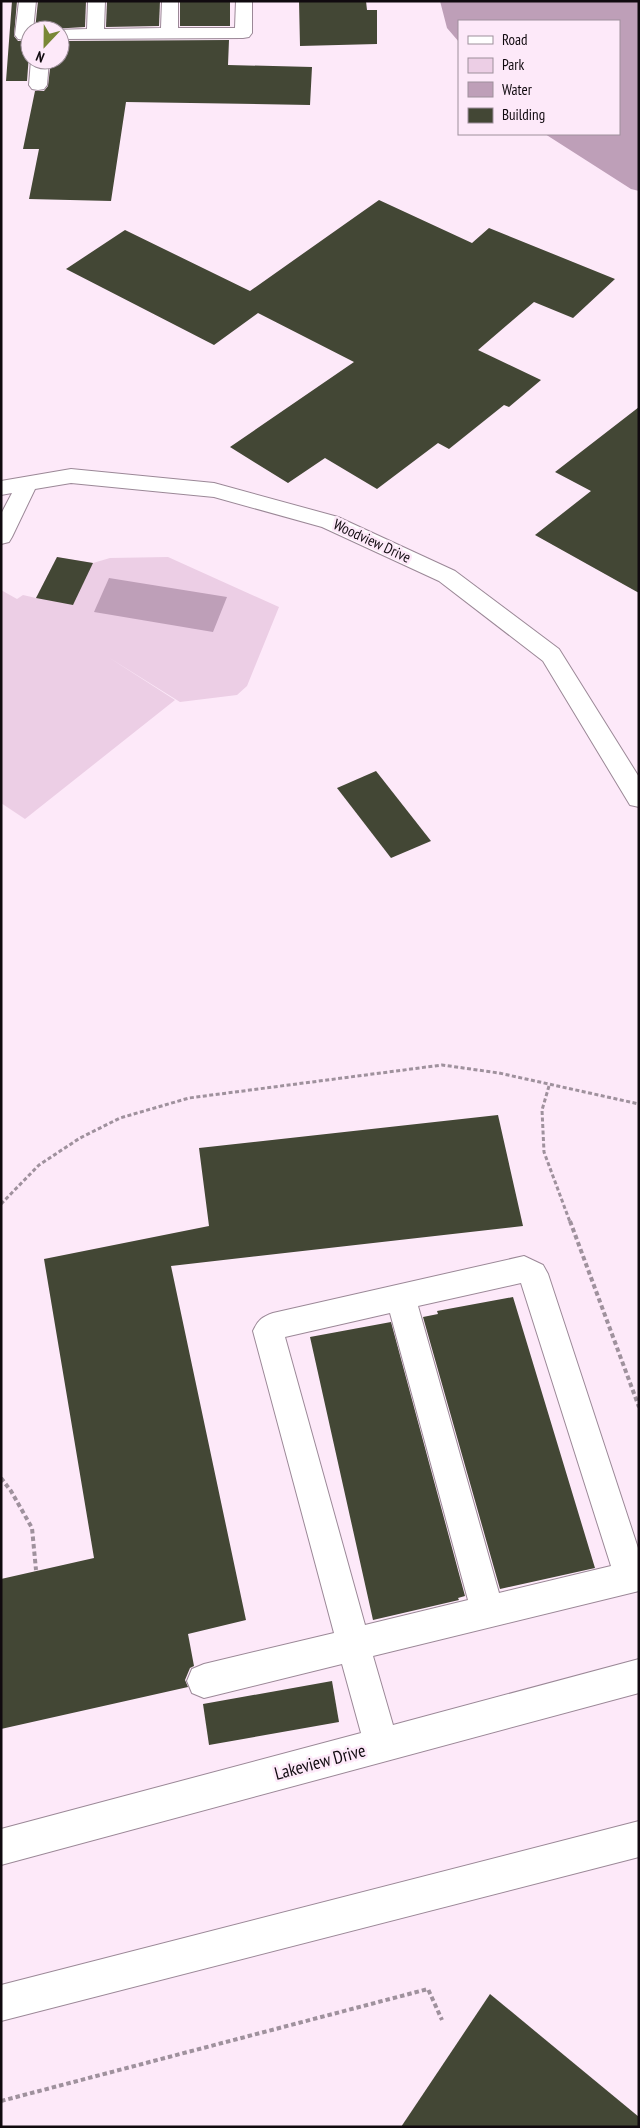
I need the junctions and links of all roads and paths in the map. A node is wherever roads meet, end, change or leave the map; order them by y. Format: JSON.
{"nodes":[{"id":1,"x":28,"y":1,"type":"edge"},
{"id":2,"x":97,"y":1,"type":"edge"},
{"id":3,"x":170,"y":1,"type":"edge"},
{"id":4,"x":244,"y":1,"type":"edge"},
{"id":5,"x":24,"y":20,"type":"edge"},
{"id":6,"x":169,"y":33,"type":"junction"},
{"id":7,"x":70,"y":34,"type":"edge"},
{"id":8,"x":95,"y":34,"type":"junction"},
{"id":9,"x":39,"y":70,"type":"edge"},
{"id":10,"x":38,"y":85,"type":"dead end"},
{"id":11,"x":26,"y":484,"type":"junction"},
{"id":12,"x":1,"y":488,"type":"edge"},
{"id":13,"x":1,"y":537,"type":"edge"},
{"id":14,"x":639,"y":798,"type":"edge"},
{"id":15,"x":549,"y":1086,"type":"junction"},
{"id":16,"x":639,"y":1104,"type":"edge"},
{"id":17,"x":1,"y":1204,"type":"edge"},
{"id":18,"x":401,"y":1298,"type":"junction"},
{"id":19,"x":639,"y":1407,"type":"edge"},
{"id":20,"x":1,"y":1478,"type":"edge"},
{"id":21,"x":36,"y":1570,"type":"dead end"},
{"id":22,"x":635,"y":1576,"type":"edge"},
{"id":23,"x":488,"y":1612,"type":"junction"},
{"id":24,"x":354,"y":1644,"type":"junction"},
{"id":25,"x":639,"y":1676,"type":"edge"},
{"id":26,"x":204,"y":1681,"type":"dead end"},
{"id":27,"x":381,"y":1745,"type":"junction"},
{"id":28,"x":639,"y":1839,"type":"edge"},
{"id":29,"x":1,"y":1847,"type":"edge"},
{"id":30,"x":1,"y":2002,"type":"edge"},
{"id":31,"x":442,"y":2020,"type":"dead end"},
{"id":32,"x":1,"y":2101,"type":"edge"}],
"edges":[{"from":1,"to":5,"type":"street"},
{"from":2,"to":8,"type":"street"},
{"from":3,"to":6,"type":"street"},
{"from":4,"to":6,"type":"street"},
{"from":6,"to":8,"type":"street"},
{"from":7,"to":8,"type":"street"},
{"from":9,"to":10,"type":"street"},
{"from":11,"to":12,"type":"street","name":"Woodview Drive"},
{"from":11,"to":13,"type":"street"},
{"from":11,"to":14,"type":"street","name":"Woodview Drive"},
{"from":15,"to":16,"type":"path"},
{"from":15,"to":17,"type":"path"},
{"from":15,"to":19,"type":"path"},
{"from":18,"to":22,"type":"street"},
{"from":18,"to":23,"type":"street"},
{"from":18,"to":24,"type":"street"},
{"from":20,"to":21,"type":"path"},
{"from":22,"to":23,"type":"street"},
{"from":23,"to":24,"type":"street"},
{"from":24,"to":26,"type":"street"},
{"from":24,"to":27,"type":"street"},
{"from":25,"to":27,"type":"street","name":"Lakeview Drive"},
{"from":27,"to":29,"type":"street","name":"Lakeview Drive"},
{"from":28,"to":30,"type":"street"},
{"from":31,"to":32,"type":"path"}]}
